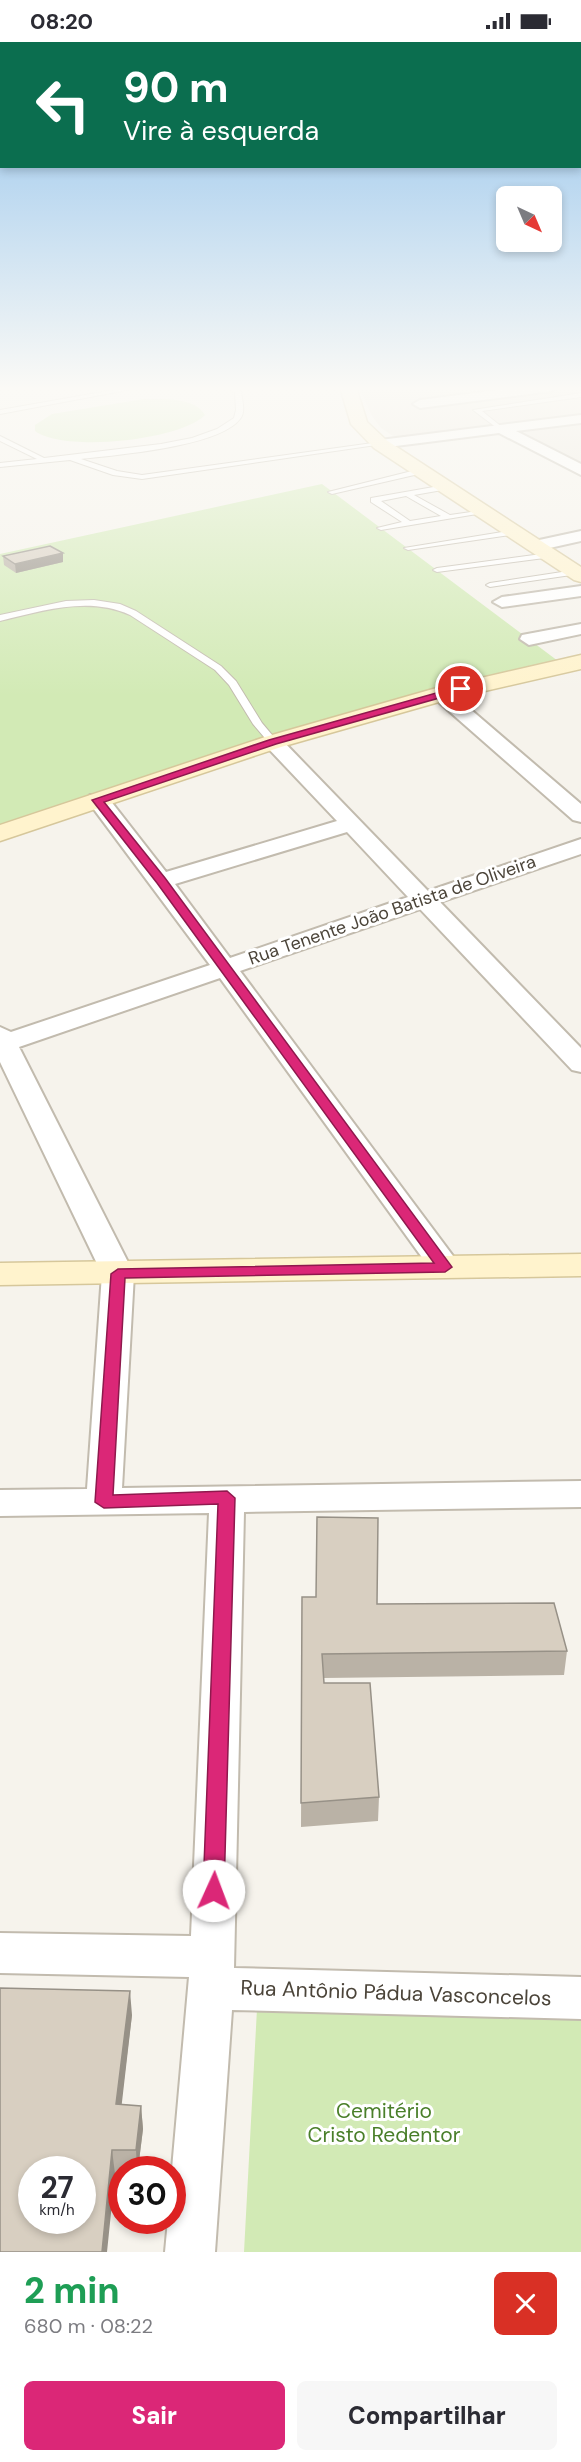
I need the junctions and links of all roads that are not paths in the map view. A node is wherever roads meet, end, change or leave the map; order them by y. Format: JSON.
{"nodes":[{"id":1,"x":340,"y":490,"type":"edge"},
{"id":2,"x":429,"y":490,"type":"edge"},
{"id":3,"x":451,"y":490,"type":"edge"},
{"id":4,"x":332,"y":492,"type":"dead end"},
{"id":5,"x":407,"y":494,"type":"junction"},
{"id":6,"x":485,"y":512,"type":"junction"},
{"id":7,"x":448,"y":517,"type":"junction"},
{"id":8,"x":406,"y":522,"type":"junction"},
{"id":9,"x":381,"y":528,"type":"dead end"},
{"id":10,"x":514,"y":532,"type":"junction"},
{"id":11,"x":581,"y":536,"type":"edge"},
{"id":12,"x":408,"y":549,"type":"dead end"},
{"id":13,"x":543,"y":551,"type":"junction"},
{"id":14,"x":436,"y":570,"type":"dead end"},
{"id":15,"x":578,"y":574,"type":"edge"},
{"id":16,"x":490,"y":585,"type":"dead end"},
{"id":17,"x":581,"y":591,"type":"edge"},
{"id":18,"x":502,"y":602,"type":"dead end"},
{"id":19,"x":0,"y":618,"type":"edge"},
{"id":20,"x":581,"y":630,"type":"edge"},
{"id":21,"x":529,"y":639,"type":"dead end"},
{"id":22,"x":581,"y":662,"type":"edge"},
{"id":23,"x":441,"y":694,"type":"junction"},
{"id":24,"x":273,"y":742,"type":"junction"},
{"id":25,"x":98,"y":800,"type":"junction"},
{"id":26,"x":581,"y":815,"type":"edge"},
{"id":27,"x":352,"y":824,"type":"junction"},
{"id":28,"x":0,"y":833,"type":"edge"},
{"id":29,"x":581,"y":846,"type":"edge"},
{"id":30,"x":161,"y":881,"type":"junction"},
{"id":31,"x":424,"y":898,"type":"junction"},
{"id":32,"x":223,"y":967,"type":"junction"},
{"id":33,"x":2,"y":1041,"type":"edge"},
{"id":34,"x":581,"y":1064,"type":"edge"},
{"id":35,"x":581,"y":1265,"type":"edge"},
{"id":36,"x":445,"y":1267,"type":"junction"},
{"id":37,"x":0,"y":1274,"type":"edge"},
{"id":38,"x":118,"y":1274,"type":"junction"},
{"id":39,"x":581,"y":1494,"type":"edge"},
{"id":40,"x":227,"y":1498,"type":"junction"},
{"id":41,"x":104,"y":1502,"type":"junction"},
{"id":42,"x":0,"y":1503,"type":"edge"},
{"id":43,"x":0,"y":1953,"type":"edge"},
{"id":44,"x":211,"y":1973,"type":"junction"},
{"id":45,"x":581,"y":1998,"type":"edge"},
{"id":46,"x":190,"y":2252,"type":"edge"}],
"edges":[{"from":1,"to":4,"type":"lane"},
{"from":2,"to":5,"type":"lane"},
{"from":3,"to":6,"type":"street"},
{"from":5,"to":7,"type":"lane"},
{"from":5,"to":8,"type":"lane"},
{"from":6,"to":7,"type":"lane"},
{"from":6,"to":10,"type":"street"},
{"from":7,"to":8,"type":"lane"},
{"from":8,"to":9,"type":"lane"},
{"from":10,"to":12,"type":"lane"},
{"from":10,"to":13,"type":"street"},
{"from":11,"to":13,"type":"street"},
{"from":13,"to":14,"type":"lane"},
{"from":13,"to":15,"type":"street"},
{"from":15,"to":16,"type":"lane"},
{"from":17,"to":18,"type":"street"},
{"from":19,"to":24,"type":"lane"},
{"from":20,"to":21,"type":"street"},
{"from":22,"to":23,"type":"street"},
{"from":23,"to":24,"type":"street"},
{"from":23,"to":26,"type":"street"},
{"from":24,"to":25,"type":"street"},
{"from":24,"to":27,"type":"street"},
{"from":25,"to":28,"type":"street"},
{"from":25,"to":30,"type":"street"},
{"from":27,"to":30,"type":"street"},
{"from":27,"to":31,"type":"street"},
{"from":29,"to":31,"type":"street","name":"Rua Tenente João Batista de Oliveira"},
{"from":30,"to":32,"type":"street"},
{"from":31,"to":32,"type":"street","name":"Rua Tenente João Batista de Oliveira"},
{"from":31,"to":34,"type":"street"},
{"from":32,"to":33,"type":"street","name":"Rua Tenente João Batista de Oliveira"},
{"from":32,"to":36,"type":"street"},
{"from":33,"to":38,"type":"street"},
{"from":35,"to":36,"type":"street"},
{"from":36,"to":38,"type":"street"},
{"from":37,"to":38,"type":"street"},
{"from":38,"to":41,"type":"street"},
{"from":39,"to":40,"type":"street"},
{"from":40,"to":41,"type":"street"},
{"from":40,"to":44,"type":"street"},
{"from":41,"to":42,"type":"street"},
{"from":43,"to":44,"type":"street","name":"Rua Antônio Pádua Vasconcelos"},
{"from":44,"to":45,"type":"street","name":"Rua Antônio Pádua Vasconcelos"},
{"from":44,"to":46,"type":"street"}]}
